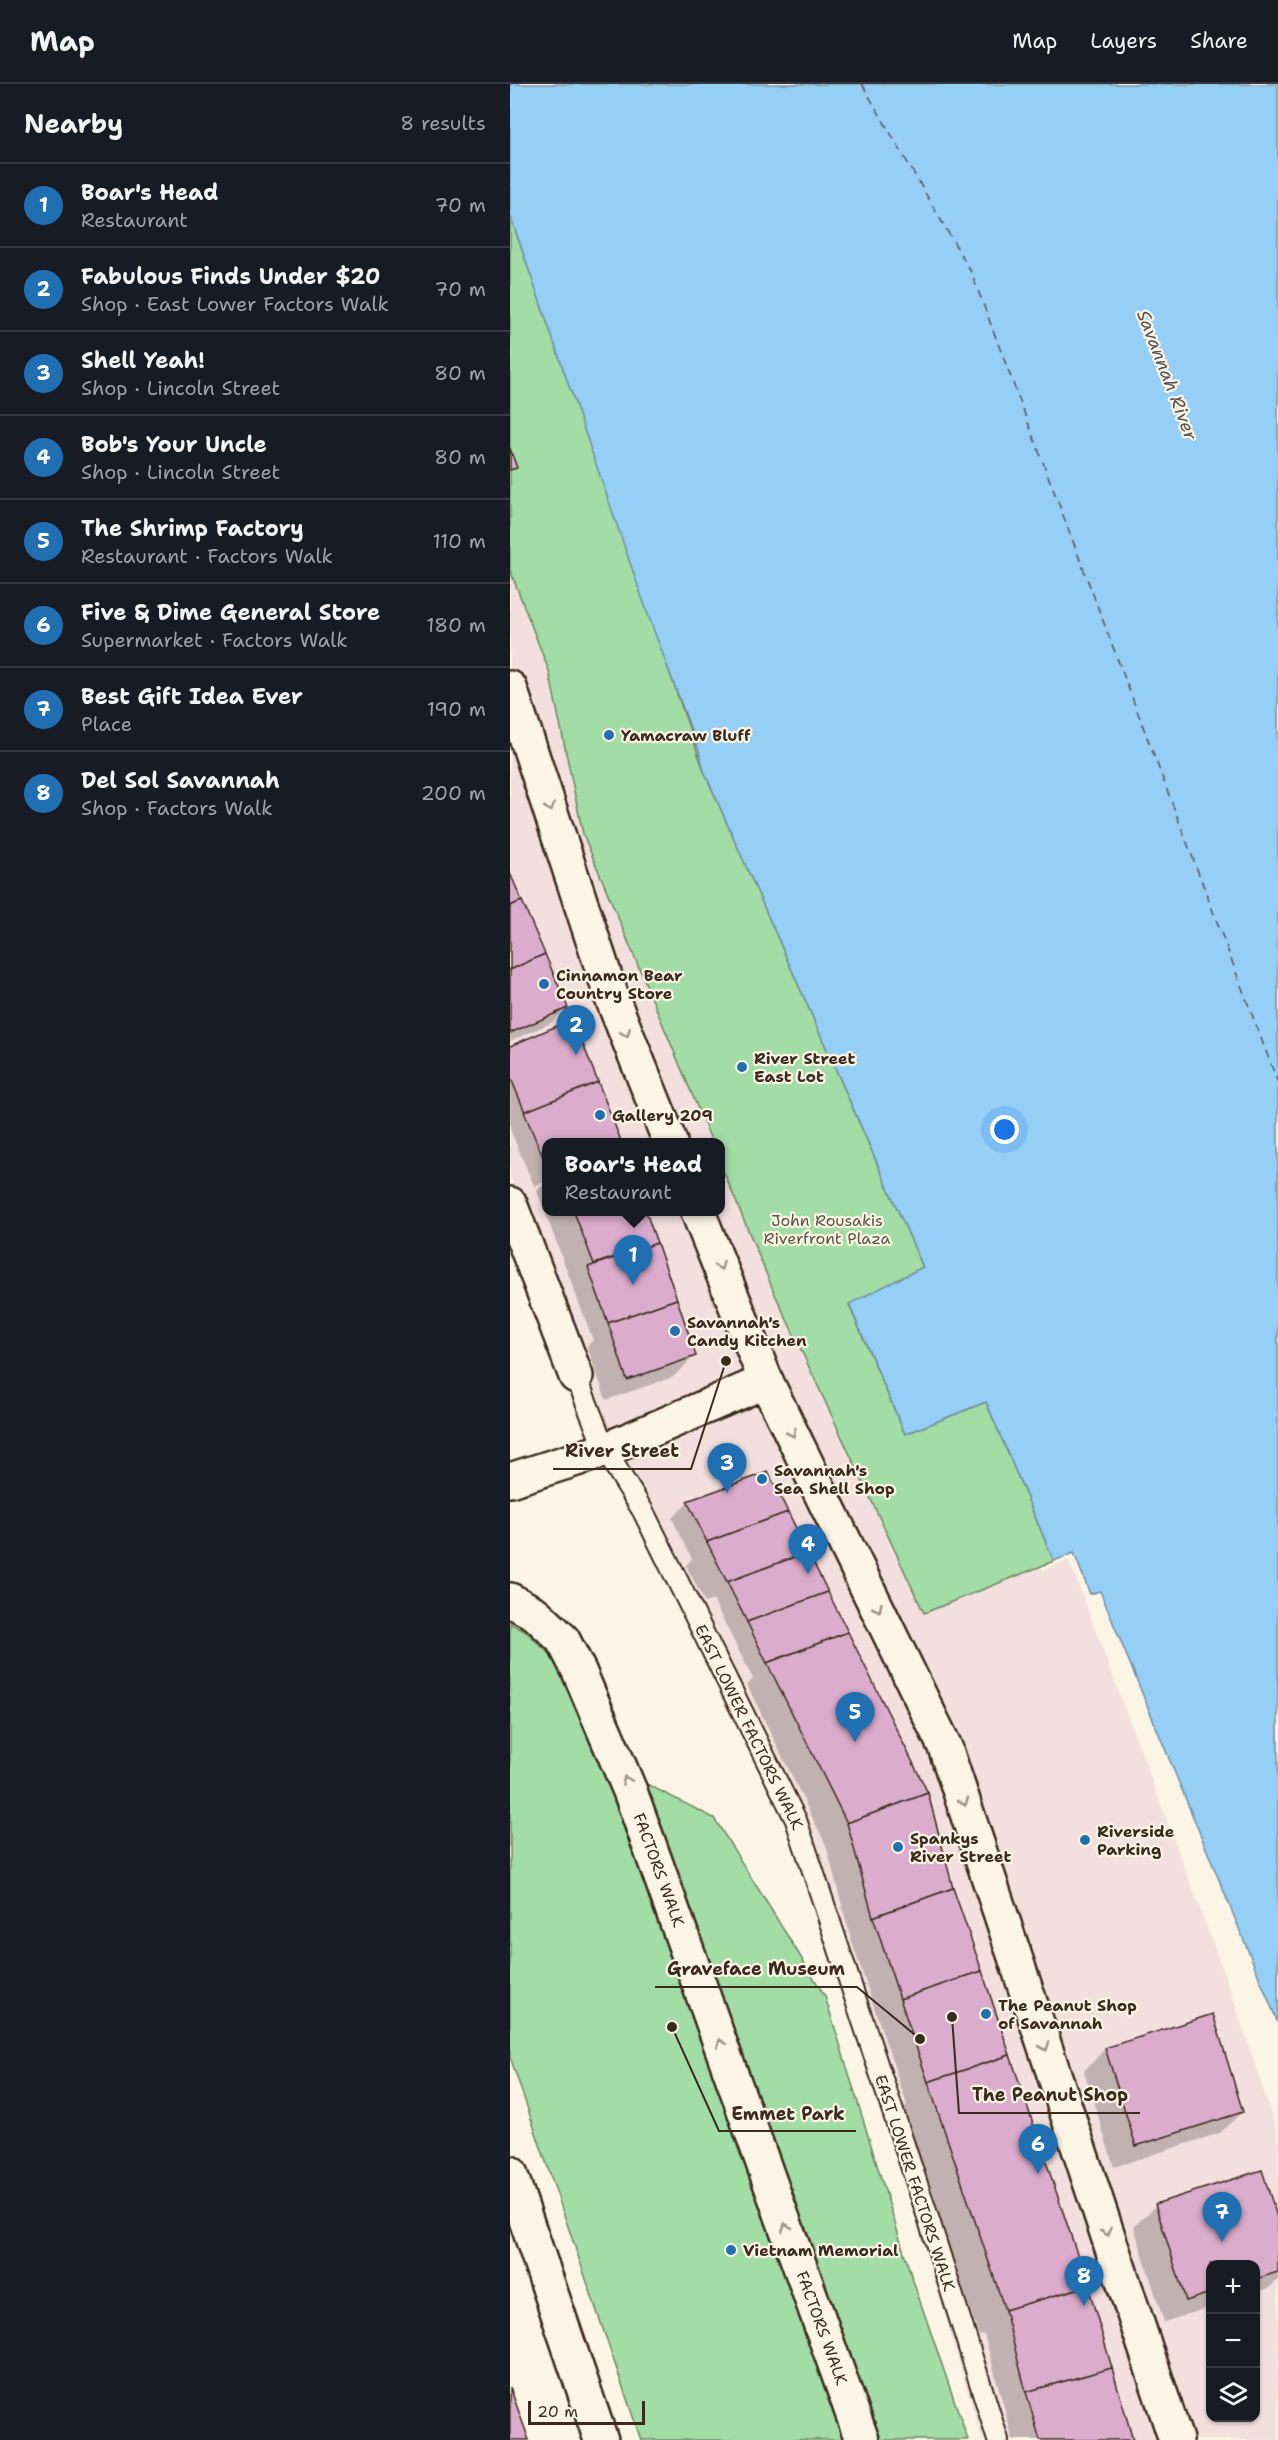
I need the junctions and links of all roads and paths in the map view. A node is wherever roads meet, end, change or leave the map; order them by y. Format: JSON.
{"nodes":[{"id":1,"x":510,"y":688,"type":"edge"},
{"id":2,"x":521,"y":756,"type":"edge"},
{"id":3,"x":668,"y":1138,"type":"edge"},
{"id":4,"x":510,"y":1204,"type":"edge"},
{"id":5,"x":700,"y":1216,"type":"edge"},
{"id":6,"x":576,"y":1376,"type":"joint"},
{"id":7,"x":766,"y":1381,"type":"junction"},
{"id":8,"x":604,"y":1450,"type":"junction"},
{"id":9,"x":510,"y":1480,"type":"edge"},
{"id":10,"x":510,"y":1600,"type":"edge"},
{"id":11,"x":510,"y":2173,"type":"edge"},
{"id":12,"x":601,"y":2440,"type":"edge"},
{"id":13,"x":862,"y":2440,"type":"edge"},
{"id":14,"x":998,"y":2440,"type":"edge"},
{"id":15,"x":1176,"y":2440,"type":"edge"}],
"edges":[{"from":1,"to":2,"type":"street"},
{"from":2,"to":3,"type":"street","one_way":true},
{"from":4,"to":6,"type":"street","name":"EAST LOWER FACTORS WALK"},
{"from":5,"to":7,"type":"street","one_way":true},
{"from":6,"to":8,"type":"lane","name":"EAST LOWER FACTORS WALK"},
{"from":7,"to":8,"type":"street"},
{"from":7,"to":15,"type":"street","one_way":true},
{"from":8,"to":9,"type":"street"},
{"from":8,"to":14,"type":"lane","name":"EAST LOWER FACTORS WALK"},
{"from":13,"to":10,"type":"street","name":"FACTORS WALK","one_way":true},
{"from":11,"to":12,"type":"street"}]}
